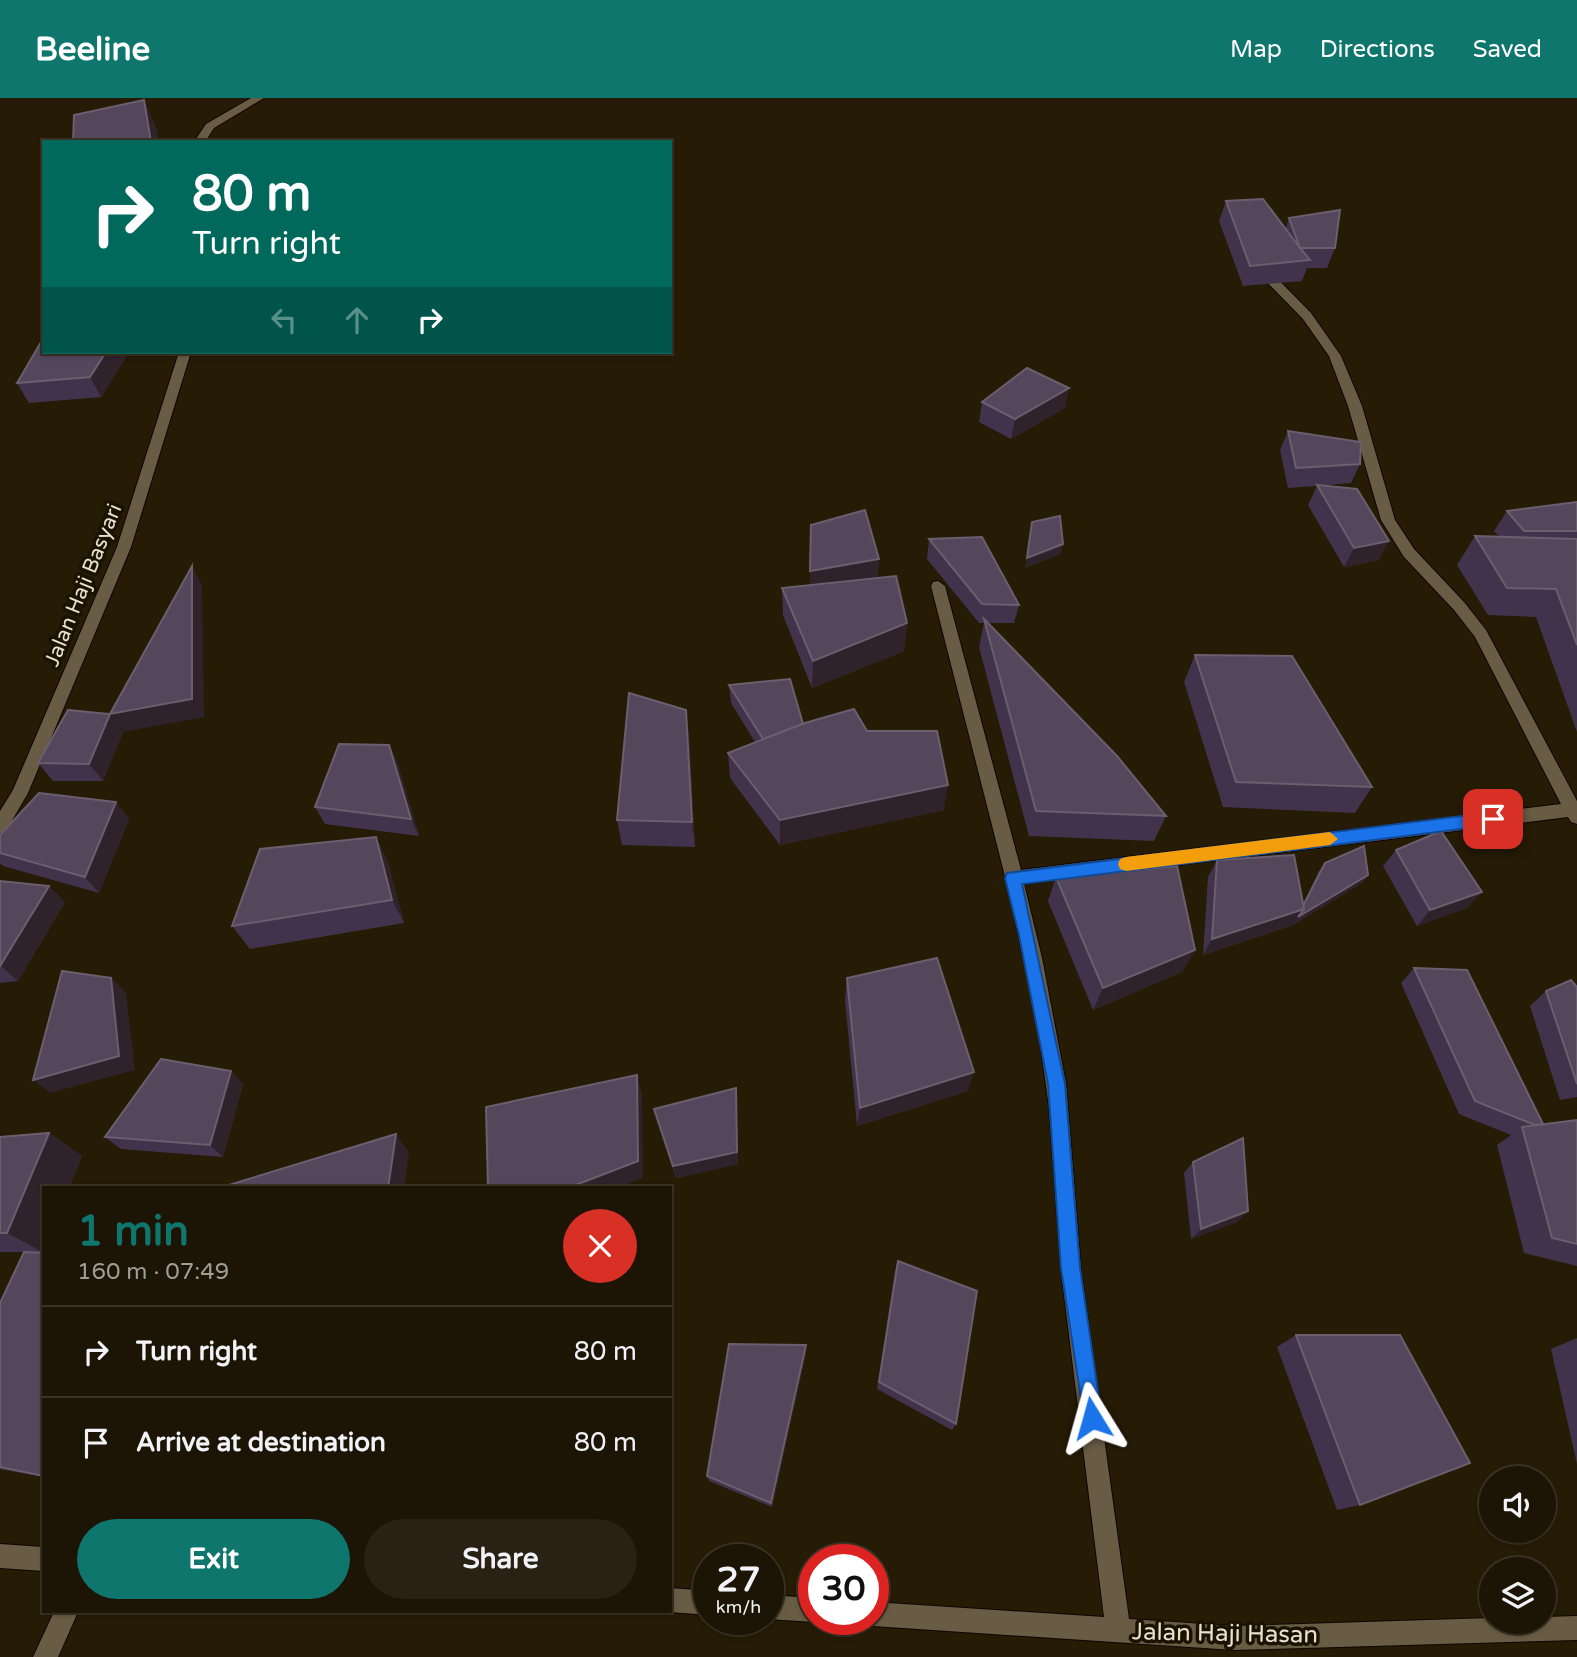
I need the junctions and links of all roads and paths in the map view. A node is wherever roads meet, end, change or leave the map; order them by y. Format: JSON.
{"nodes":[{"id":1,"x":259,"y":98,"type":"edge"},
{"id":2,"x":200,"y":140,"type":"edge"},
{"id":3,"x":1251,"y":257,"type":"edge"},
{"id":4,"x":184,"y":354,"type":"edge"},
{"id":5,"x":938,"y":586,"type":"dead end"},
{"id":6,"x":1575,"y":813,"type":"edge"},
{"id":7,"x":0,"y":826,"type":"edge"},
{"id":8,"x":1013,"y":878,"type":"junction"},
{"id":9,"x":0,"y":1556,"type":"edge"},
{"id":10,"x":42,"y":1559,"type":"edge"},
{"id":11,"x":672,"y":1600,"type":"edge"},
{"id":12,"x":693,"y":1602,"type":"edge"},
{"id":13,"x":66,"y":1613,"type":"edge"},
{"id":14,"x":889,"y":1615,"type":"edge"},
{"id":15,"x":1577,"y":1628,"type":"edge"},
{"id":16,"x":1118,"y":1630,"type":"junction"},
{"id":17,"x":45,"y":1657,"type":"edge"}],
"edges":[{"from":1,"to":2,"type":"street"},
{"from":3,"to":6,"type":"street"},
{"from":4,"to":7,"type":"street","name":"Jalan Haji Basyari"},
{"from":5,"to":8,"type":"street"},
{"from":6,"to":8,"type":"street"},
{"from":8,"to":16,"type":"street"},
{"from":9,"to":10,"type":"street"},
{"from":11,"to":12,"type":"street"},
{"from":13,"to":17,"type":"street"},
{"from":14,"to":16,"type":"street","name":"Jalan Haji Hasan"},
{"from":15,"to":16,"type":"street","name":"Jalan Haji Hasan"}]}
